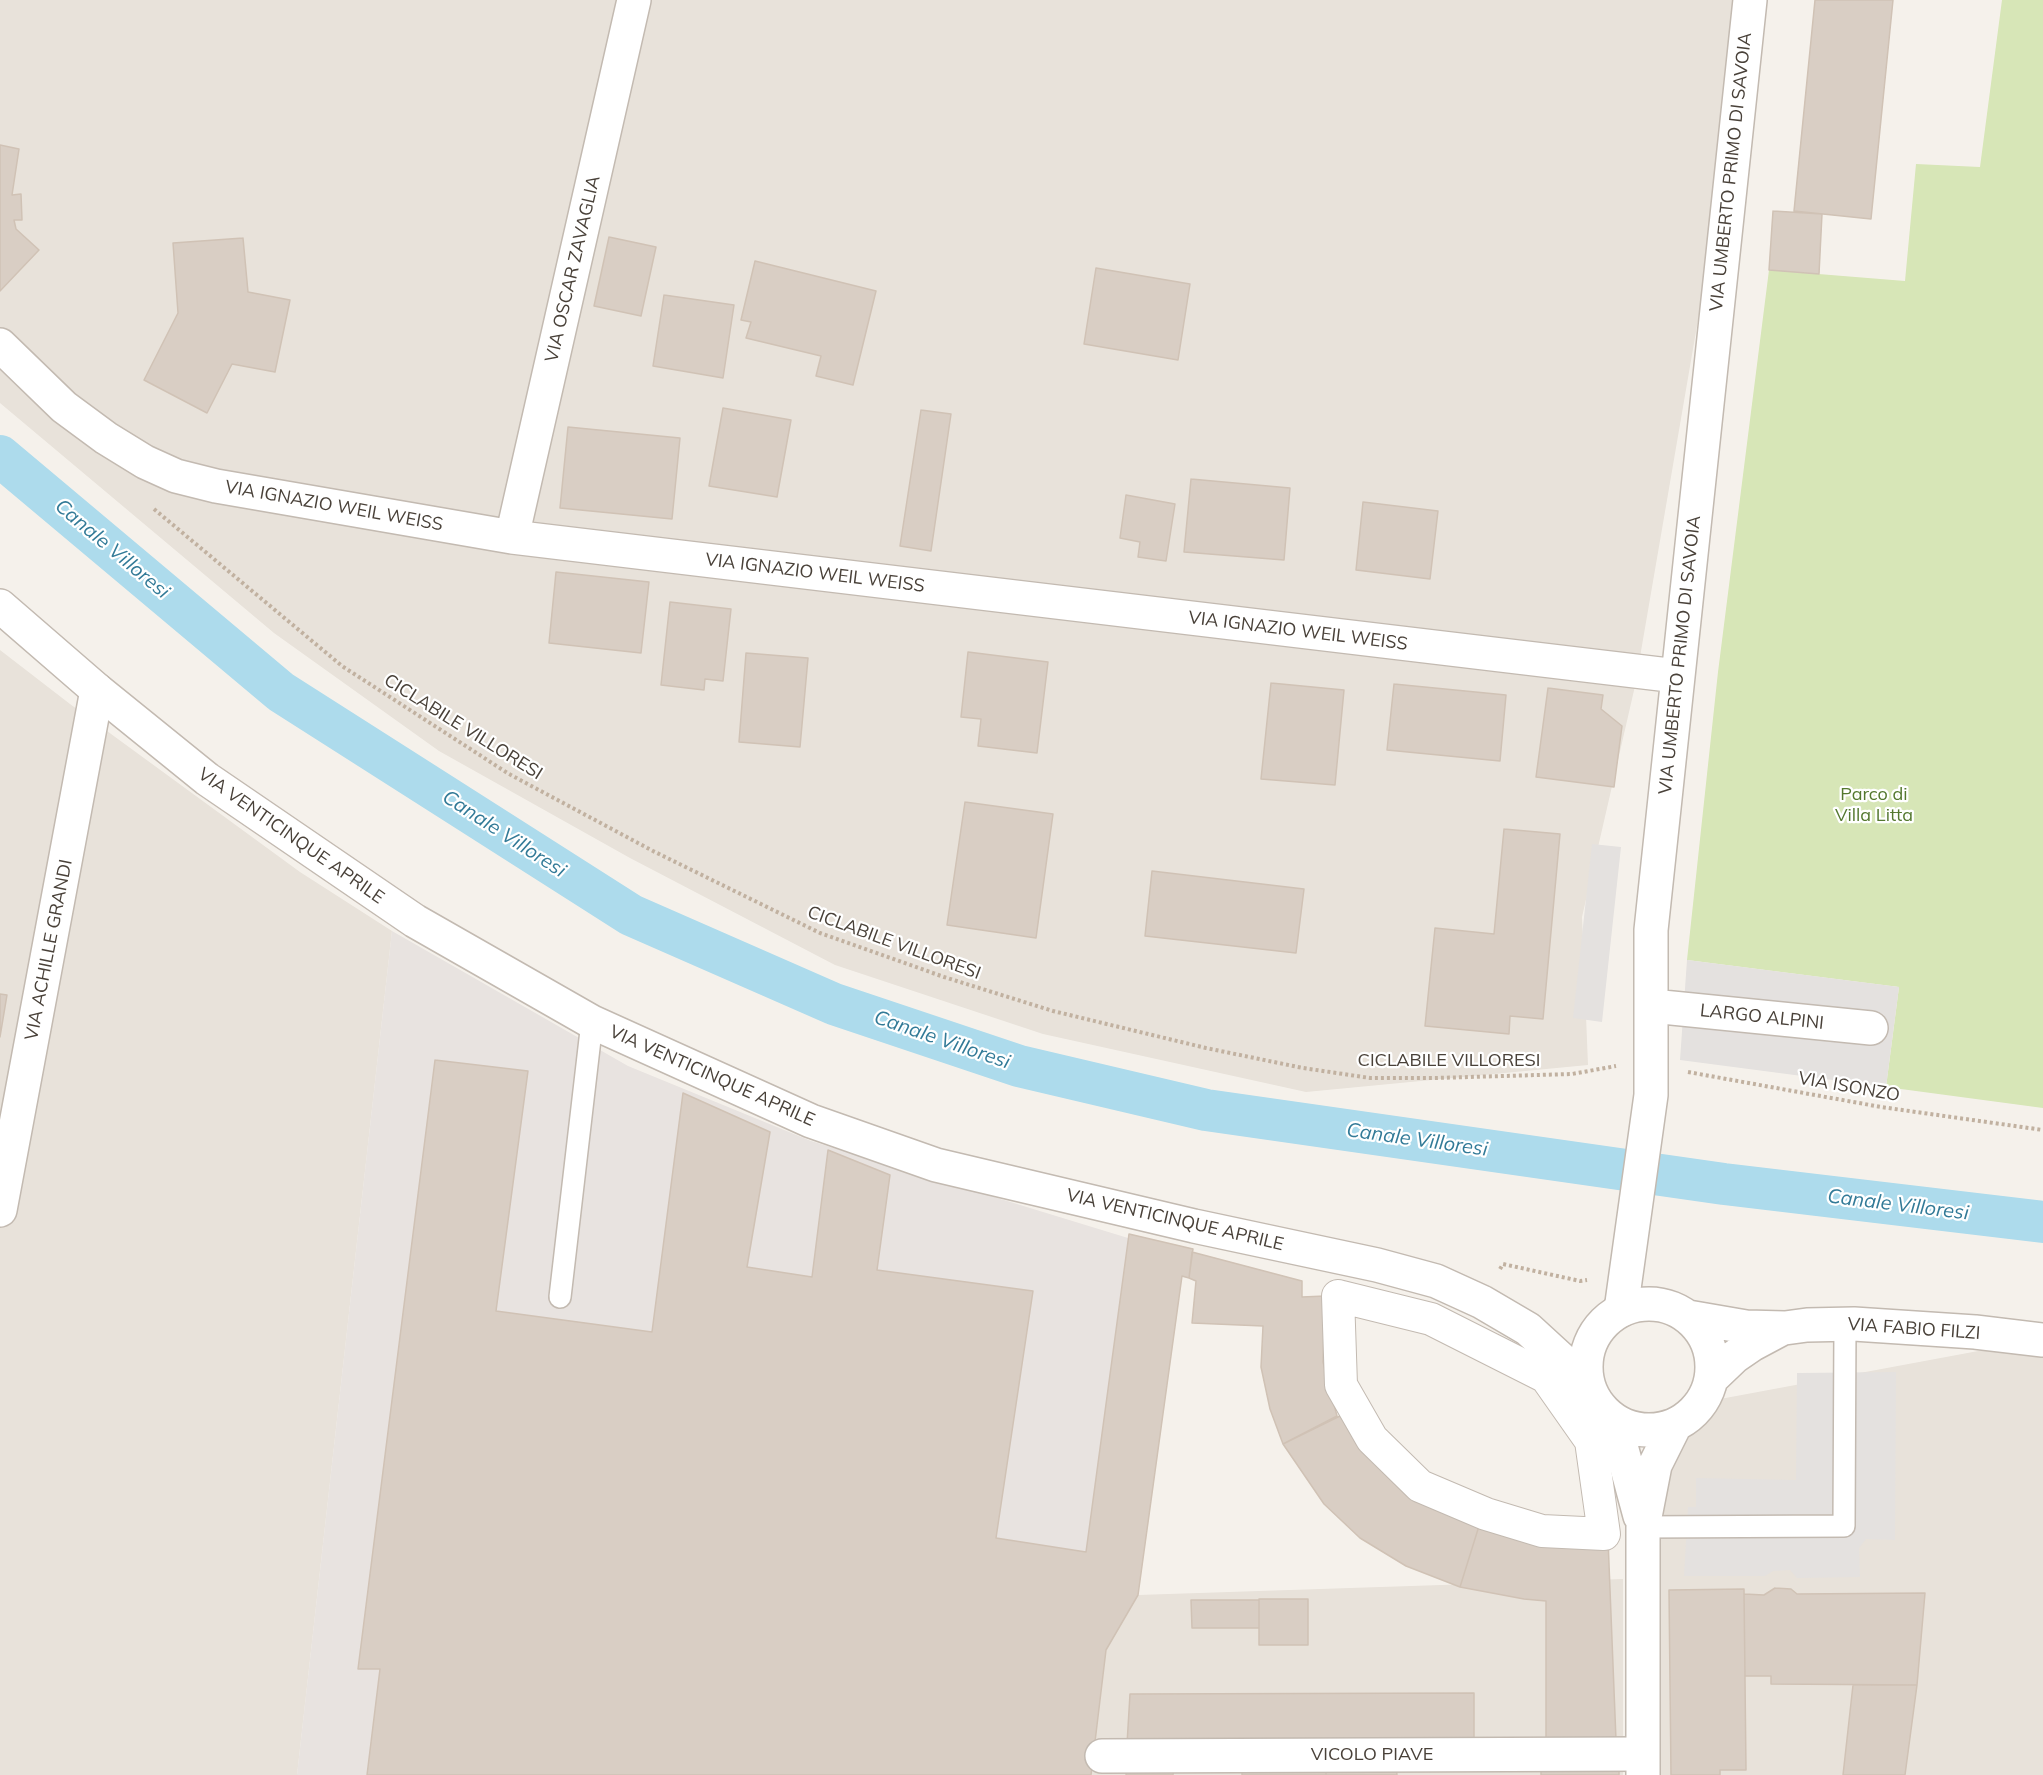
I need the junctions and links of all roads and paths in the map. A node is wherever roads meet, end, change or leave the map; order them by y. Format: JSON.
{"nodes":[{"id":1,"x":634,"y":0,"type":"edge"},
{"id":2,"x":1750,"y":0,"type":"edge"},
{"id":3,"x":0,"y":345,"type":"edge"},
{"id":4,"x":165,"y":518,"type":"dead end"},
{"id":5,"x":512,"y":537,"type":"junction"},
{"id":6,"x":0,"y":606,"type":"edge"},
{"id":7,"x":1677,"y":676,"type":"junction"},
{"id":8,"x":97,"y":690,"type":"junction"},
{"id":9,"x":1652,"y":1006,"type":"junction"},
{"id":10,"x":592,"y":1022,"type":"junction"},
{"id":11,"x":1871,"y":1028,"type":"dead end"},
{"id":12,"x":1651,"y":1080,"type":"junction"},
{"id":13,"x":2043,"y":1130,"type":"edge"},
{"id":14,"x":0,"y":1210,"type":"edge"},
{"id":15,"x":1498,"y":1274,"type":"dead end"},
{"id":16,"x":1589,"y":1280,"type":"dead end"},
{"id":17,"x":560,"y":1297,"type":"dead end"},
{"id":18,"x":1621,"y":1310,"type":"junction"},
{"id":19,"x":1688,"y":1317,"type":"junction"},
{"id":20,"x":1845,"y":1325,"type":"junction"},
{"id":21,"x":1785,"y":1328,"type":"junction"},
{"id":22,"x":1528,"y":1329,"type":"junction"},
{"id":23,"x":1597,"y":1331,"type":"junction"},
{"id":24,"x":2043,"y":1340,"type":"edge"},
{"id":25,"x":1712,"y":1378,"type":"junction"},
{"id":26,"x":1588,"y":1384,"type":"junction"},
{"id":27,"x":1614,"y":1420,"type":"junction"},
{"id":28,"x":1675,"y":1425,"type":"junction"},
{"id":29,"x":1643,"y":1527,"type":"junction"},
{"id":30,"x":1604,"y":1534,"type":"joint"},
{"id":31,"x":1102,"y":1756,"type":"dead end"},
{"id":32,"x":1643,"y":1765,"type":"edge"}],
"edges":[{"from":1,"to":5,"type":"street","name":"VIA OSCAR ZAVAGLIA"},
{"from":2,"to":7,"type":"street","name":"VIA UMBERTO PRIMO DI SAVOIA"},
{"from":3,"to":5,"type":"street","name":"VIA IGNAZIO WEIL WEISS"},
{"from":4,"to":12,"type":"path","name":"CICLABILE VILLORESI"},
{"from":5,"to":7,"type":"street","name":"VIA IGNAZIO WEIL WEISS"},
{"from":6,"to":8,"type":"street","name":"VIA VENTICINQUE APRILE"},
{"from":7,"to":9,"type":"street","name":"VIA UMBERTO PRIMO DI SAVOIA"},
{"from":8,"to":10,"type":"street","name":"VIA VENTICINQUE APRILE"},
{"from":8,"to":14,"type":"street","name":"VIA ACHILLE GRANDI"},
{"from":9,"to":11,"type":"street","name":"LARGO ALPINI"},
{"from":9,"to":12,"type":"street","name":"VIA UMBERTO PRIMO DI SAVOIA"},
{"from":10,"to":17,"type":"lane"},
{"from":10,"to":22,"type":"street","name":"VIA VENTICINQUE APRILE"},
{"from":12,"to":13,"type":"path","name":"VIA ISONZO"},
{"from":12,"to":18,"type":"street","name":"VIA UMBERTO PRIMO DI SAVOIA"},
{"from":15,"to":16,"type":"path"},
{"from":18,"to":19,"type":"street"},
{"from":18,"to":23,"type":"street"},
{"from":19,"to":21,"type":"street","name":"VIA FABIO FILZI"},
{"from":19,"to":25,"type":"street"},
{"from":20,"to":21,"type":"street","name":"VIA FABIO FILZI"},
{"from":20,"to":24,"type":"street","name":"VIA FABIO FILZI"},
{"from":20,"to":29,"type":"lane"},
{"from":21,"to":25,"type":"street","name":"VIA FABIO FILZI"},
{"from":22,"to":23,"type":"street","name":"VIA VENTICINQUE APRILE"},
{"from":22,"to":26,"type":"street","name":"VIA VENTICINQUE APRILE"},
{"from":23,"to":26,"type":"street"},
{"from":25,"to":28,"type":"street"},
{"from":26,"to":27,"type":"street"},
{"from":27,"to":28,"type":"street"},
{"from":27,"to":29,"type":"street"},
{"from":28,"to":29,"type":"street"},
{"from":29,"to":32,"type":"street"},
{"from":30,"to":30,"type":"street"},
{"from":31,"to":32,"type":"street","name":"VICOLO PIAVE"}]}
